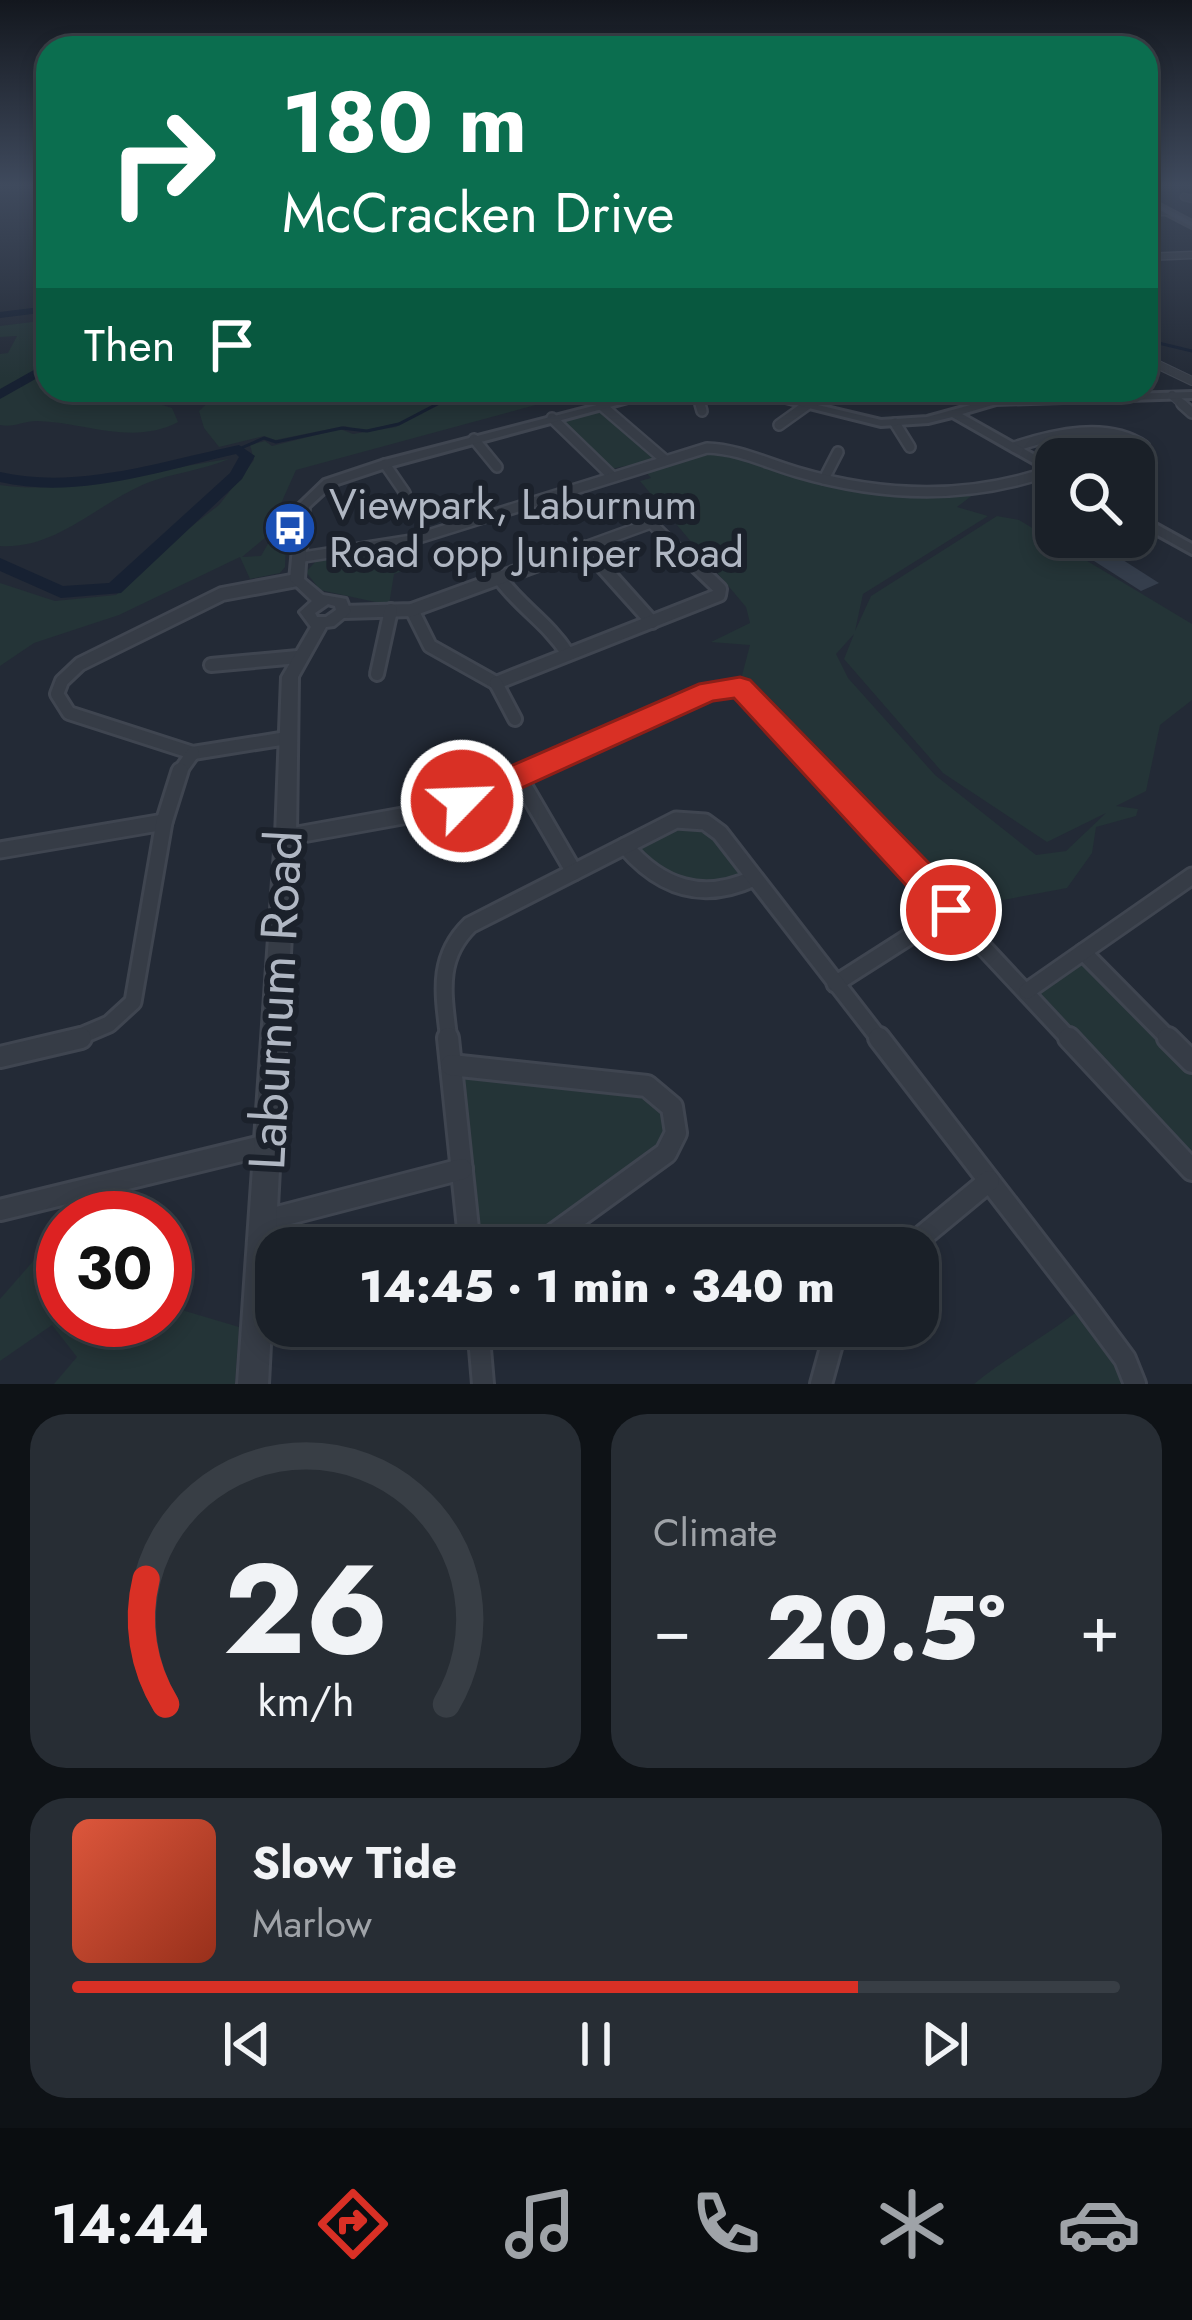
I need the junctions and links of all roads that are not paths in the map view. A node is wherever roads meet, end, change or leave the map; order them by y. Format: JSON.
{"nodes":[{"id":1,"x":1192,"y":255,"type":"edge"},
{"id":2,"x":1158,"y":256,"type":"edge"},
{"id":3,"x":1158,"y":363,"type":"edge"},
{"id":4,"x":1192,"y":381,"type":"edge"},
{"id":5,"x":1158,"y":395,"type":"edge"},
{"id":6,"x":1172,"y":395,"type":"junction"},
{"id":7,"x":1192,"y":395,"type":"edge"},
{"id":8,"x":614,"y":402,"type":"edge"},
{"id":9,"x":699,"y":402,"type":"edge"},
{"id":10,"x":794,"y":402,"type":"edge"},
{"id":11,"x":992,"y":402,"type":"edge"},
{"id":12,"x":601,"y":405,"type":"junction"},
{"id":13,"x":807,"y":405,"type":"junction"},
{"id":14,"x":702,"y":411,"type":"dead end"},
{"id":15,"x":1192,"y":412,"type":"edge"},
{"id":16,"x":953,"y":413,"type":"junction"},
{"id":17,"x":552,"y":418,"type":"junction"},
{"id":18,"x":895,"y":423,"type":"junction"},
{"id":19,"x":779,"y":425,"type":"dead end"},
{"id":20,"x":1044,"y":438,"type":"edge"},
{"id":21,"x":1132,"y":438,"type":"edge"},
{"id":22,"x":474,"y":440,"type":"junction"},
{"id":23,"x":1035,"y":441,"type":"edge"},
{"id":24,"x":910,"y":448,"type":"dead end"},
{"id":25,"x":1014,"y":448,"type":"junction"},
{"id":26,"x":838,"y":452,"type":"dead end"},
{"id":27,"x":665,"y":460,"type":"junction"},
{"id":28,"x":1035,"y":460,"type":"edge"},
{"id":29,"x":385,"y":464,"type":"junction"},
{"id":30,"x":497,"y":466,"type":"dead end"},
{"id":31,"x":612,"y":476,"type":"junction"},
{"id":32,"x":1035,"y":477,"type":"edge"},
{"id":33,"x":824,"y":479,"type":"junction"},
{"id":34,"x":405,"y":493,"type":"dead end"},
{"id":35,"x":1155,"y":529,"type":"edge"},
{"id":36,"x":584,"y":546,"type":"junction"},
{"id":37,"x":1192,"y":550,"type":"edge"},
{"id":38,"x":297,"y":559,"type":"junction"},
{"id":39,"x":497,"y":575,"type":"junction"},
{"id":40,"x":296,"y":580,"type":"junction"},
{"id":41,"x":391,"y":610,"type":"junction"},
{"id":42,"x":412,"y":610,"type":"junction"},
{"id":43,"x":320,"y":612,"type":"junction"},
{"id":44,"x":344,"y":612,"type":"joint"},
{"id":45,"x":652,"y":622,"type":"junction"},
{"id":46,"x":568,"y":654,"type":"junction"},
{"id":47,"x":298,"y":657,"type":"junction"},
{"id":48,"x":211,"y":665,"type":"dead end"},
{"id":49,"x":376,"y":674,"type":"dead end"},
{"id":50,"x":496,"y":683,"type":"junction"},
{"id":51,"x":515,"y":719,"type":"dead end"},
{"id":52,"x":287,"y":738,"type":"junction"},
{"id":53,"x":193,"y":753,"type":"junction"},
{"id":54,"x":518,"y":776,"type":"junction"},
{"id":55,"x":164,"y":822,"type":"junction"},
{"id":56,"x":286,"y":837,"type":"junction"},
{"id":57,"x":625,"y":846,"type":"junction"},
{"id":58,"x":1,"y":853,"type":"edge"},
{"id":59,"x":574,"y":872,"type":"junction"},
{"id":60,"x":1192,"y":876,"type":"edge"},
{"id":61,"x":754,"y":878,"type":"junction"},
{"id":62,"x":951,"y":910,"type":"junction"},
{"id":63,"x":1083,"y":952,"type":"junction"},
{"id":64,"x":835,"y":983,"type":"junction"},
{"id":65,"x":1027,"y":991,"type":"junction"},
{"id":66,"x":0,"y":1058,"type":"edge"},
{"id":67,"x":1192,"y":1061,"type":"edge"},
{"id":68,"x":452,"y":1066,"type":"junction"},
{"id":69,"x":266,"y":1144,"type":"junction"},
{"id":70,"x":462,"y":1169,"type":"junction"},
{"id":71,"x":1192,"y":1169,"type":"edge"},
{"id":72,"x":989,"y":1181,"type":"junction"},
{"id":73,"x":0,"y":1210,"type":"edge"},
{"id":74,"x":262,"y":1221,"type":"junction"},
{"id":75,"x":468,"y":1227,"type":"edge"},
{"id":76,"x":564,"y":1227,"type":"edge"},
{"id":77,"x":933,"y":1227,"type":"edge"},
{"id":78,"x":480,"y":1347,"type":"edge"},
{"id":79,"x":831,"y":1347,"type":"edge"},
{"id":80,"x":253,"y":1384,"type":"edge"},
{"id":81,"x":483,"y":1384,"type":"edge"},
{"id":82,"x":821,"y":1384,"type":"edge"},
{"id":83,"x":1135,"y":1384,"type":"edge"}],
"edges":[{"from":1,"to":2,"type":"street"},
{"from":3,"to":4,"type":"street"},
{"from":5,"to":6,"type":"street"},
{"from":6,"to":7,"type":"street"},
{"from":6,"to":15,"type":"street"},
{"from":8,"to":12,"type":"street"},
{"from":9,"to":14,"type":"street"},
{"from":10,"to":13,"type":"street"},
{"from":11,"to":16,"type":"street"},
{"from":12,"to":17,"type":"street"},
{"from":12,"to":27,"type":"street"},
{"from":13,"to":18,"type":"street"},
{"from":13,"to":19,"type":"street"},
{"from":16,"to":18,"type":"street"},
{"from":16,"to":25,"type":"street"},
{"from":17,"to":22,"type":"street"},
{"from":17,"to":31,"type":"street"},
{"from":18,"to":24,"type":"street"},
{"from":20,"to":21,"type":"street"},
{"from":22,"to":29,"type":"street"},
{"from":22,"to":30,"type":"street"},
{"from":23,"to":25,"type":"street"},
{"from":25,"to":28,"type":"street"},
{"from":26,"to":33,"type":"street"},
{"from":27,"to":31,"type":"street"},
{"from":27,"to":33,"type":"street"},
{"from":29,"to":34,"type":"street"},
{"from":29,"to":38,"type":"street"},
{"from":31,"to":38,"type":"street"},
{"from":32,"to":33,"type":"street"},
{"from":35,"to":37,"type":"street"},
{"from":36,"to":39,"type":"street"},
{"from":36,"to":45,"type":"street"},
{"from":36,"to":45,"type":"street"},
{"from":38,"to":40,"type":"street"},
{"from":39,"to":42,"type":"street"},
{"from":39,"to":46,"type":"street"},
{"from":40,"to":43,"type":"street"},
{"from":40,"to":53,"type":"street"},
{"from":41,"to":42,"type":"street"},
{"from":41,"to":44,"type":"street"},
{"from":41,"to":49,"type":"street"},
{"from":42,"to":50,"type":"street"},
{"from":43,"to":44,"type":"street"},
{"from":43,"to":47,"type":"street","name":"Laburnum Road"},
{"from":45,"to":46,"type":"street"},
{"from":46,"to":50,"type":"street"},
{"from":47,"to":48,"type":"street"},
{"from":47,"to":52,"type":"street","name":"Laburnum Road"},
{"from":50,"to":51,"type":"street"},
{"from":52,"to":53,"type":"street"},
{"from":52,"to":56,"type":"street","name":"Laburnum Road"},
{"from":53,"to":55,"type":"street"},
{"from":54,"to":56,"type":"street"},
{"from":54,"to":59,"type":"street"},
{"from":54,"to":62,"type":"street"},
{"from":55,"to":58,"type":"street"},
{"from":55,"to":66,"type":"street"},
{"from":56,"to":69,"type":"street","name":"Laburnum Road"},
{"from":57,"to":59,"type":"street"},
{"from":57,"to":61,"type":"street"},
{"from":57,"to":61,"type":"street"},
{"from":59,"to":68,"type":"street"},
{"from":60,"to":63,"type":"street"},
{"from":61,"to":64,"type":"street"},
{"from":62,"to":64,"type":"street"},
{"from":62,"to":65,"type":"street"},
{"from":63,"to":65,"type":"street"},
{"from":63,"to":67,"type":"street"},
{"from":64,"to":72,"type":"street"},
{"from":65,"to":71,"type":"street"},
{"from":68,"to":70,"type":"street"},
{"from":68,"to":76,"type":"street"},
{"from":69,"to":73,"type":"street"},
{"from":69,"to":74,"type":"street","name":"Laburnum Road"},
{"from":70,"to":74,"type":"street"},
{"from":70,"to":75,"type":"street"},
{"from":72,"to":77,"type":"street"},
{"from":72,"to":83,"type":"street"},
{"from":74,"to":80,"type":"street","name":"Laburnum Road"},
{"from":78,"to":81,"type":"street"},
{"from":79,"to":82,"type":"street"}]}
